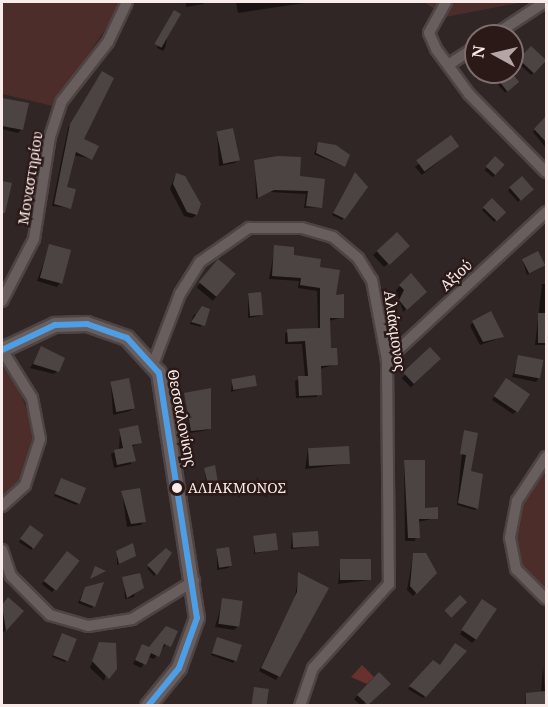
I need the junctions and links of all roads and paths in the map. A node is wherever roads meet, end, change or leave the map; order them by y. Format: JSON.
{"nodes":[{"id":1,"x":127,"y":2,"type":"edge"},
{"id":2,"x":446,"y":2,"type":"edge"},
{"id":3,"x":545,"y":2,"type":"edge"},
{"id":4,"x":511,"y":24,"type":"edge"},
{"id":5,"x":464,"y":54,"type":"edge"},
{"id":6,"x":448,"y":64,"type":"junction"},
{"id":7,"x":546,"y":171,"type":"edge"},
{"id":8,"x":546,"y":212,"type":"edge"},
{"id":9,"x":2,"y":301,"type":"edge"},
{"id":10,"x":2,"y":350,"type":"edge"},
{"id":11,"x":387,"y":360,"type":"junction"},
{"id":12,"x":154,"y":362,"type":"junction"},
{"id":13,"x":546,"y":458,"type":"edge"},
{"id":14,"x":2,"y":506,"type":"edge"},
{"id":15,"x":2,"y":550,"type":"edge"},
{"id":16,"x":194,"y":581,"type":"junction"},
{"id":17,"x":546,"y":599,"type":"edge"},
{"id":18,"x":148,"y":705,"type":"edge"},
{"id":19,"x":300,"y":705,"type":"edge"}],
"edges":[{"from":1,"to":9,"type":"street","name":"Μοναστηρίου"},
{"from":2,"to":6,"type":"street"},
{"from":3,"to":4,"type":"street"},
{"from":5,"to":6,"type":"street"},
{"from":6,"to":7,"type":"street"},
{"from":8,"to":11,"type":"street","name":"Αξιού"},
{"from":10,"to":12,"type":"street","name":"Θεσσαλονίκης"},
{"from":10,"to":14,"type":"street"},
{"from":11,"to":12,"type":"street","name":"Αλιάκμονος"},
{"from":11,"to":19,"type":"street","name":"Αλιάκμονος"},
{"from":12,"to":16,"type":"street","name":"Θεσσαλονίκης"},
{"from":13,"to":17,"type":"street"},
{"from":15,"to":16,"type":"street"},
{"from":16,"to":18,"type":"street","name":"Θεσσαλονίκης"}]}
